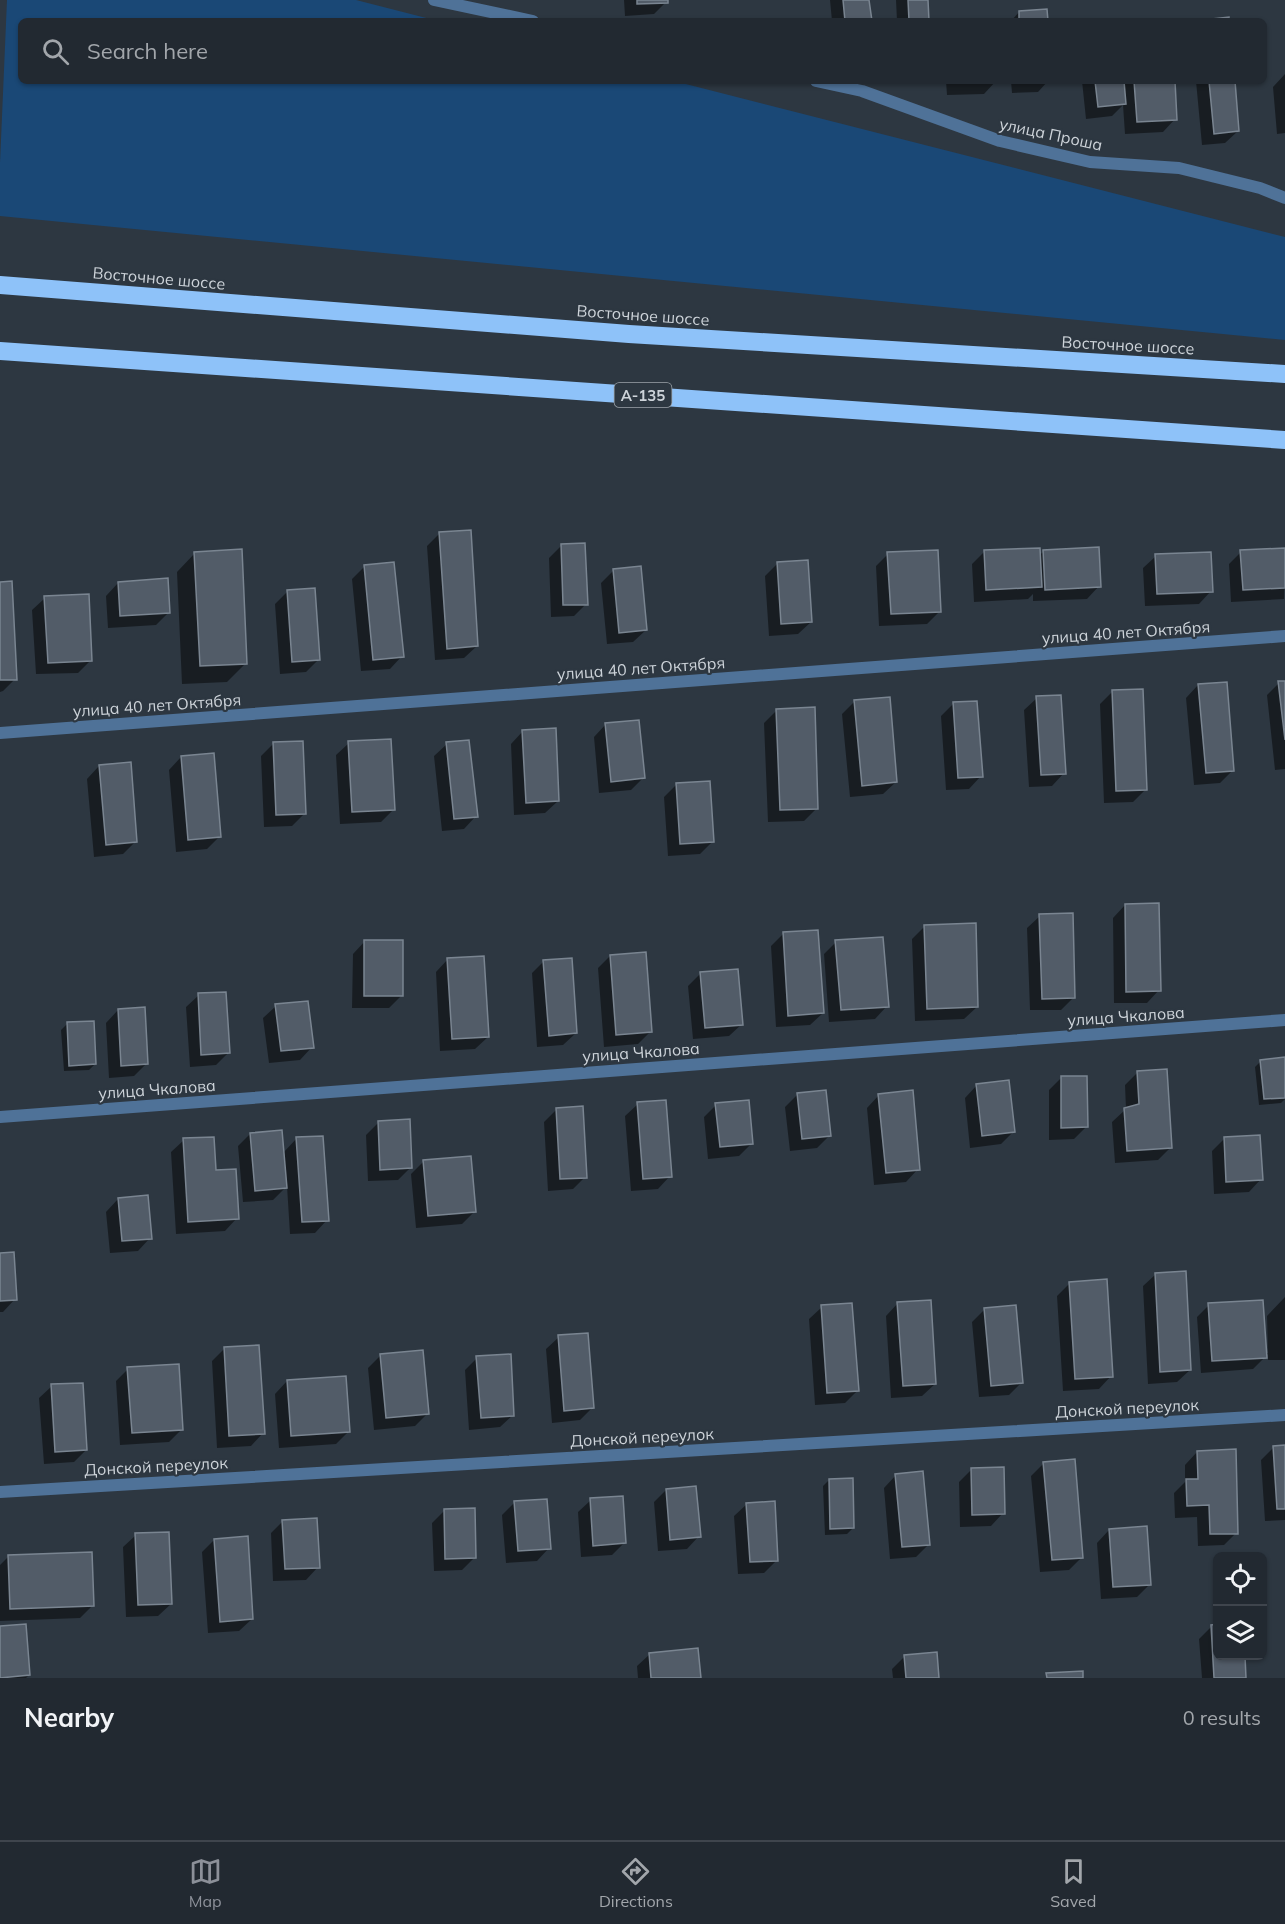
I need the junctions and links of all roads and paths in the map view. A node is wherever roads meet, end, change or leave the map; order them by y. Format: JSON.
{"nodes":[{"id":1,"x":434,"y":0,"type":"edge"},
{"id":2,"x":519,"y":18,"type":"edge"},
{"id":3,"x":830,"y":84,"type":"edge"},
{"id":4,"x":1285,"y":198,"type":"edge"},
{"id":5,"x":0,"y":285,"type":"edge"},
{"id":6,"x":0,"y":351,"type":"edge"},
{"id":7,"x":1285,"y":374,"type":"edge"},
{"id":8,"x":1285,"y":440,"type":"edge"},
{"id":9,"x":1285,"y":636,"type":"edge"},
{"id":10,"x":0,"y":733,"type":"edge"},
{"id":11,"x":1285,"y":1020,"type":"edge"},
{"id":12,"x":0,"y":1117,"type":"edge"},
{"id":13,"x":1285,"y":1415,"type":"edge"},
{"id":14,"x":0,"y":1492,"type":"edge"}],
"edges":[{"from":1,"to":2,"type":"street"},
{"from":3,"to":4,"type":"street","name":"улица Проша"},
{"from":5,"to":7,"type":"highway","name":"Восточное шоссе"},
{"from":6,"to":8,"type":"highway","number":"А-135"},
{"from":9,"to":10,"type":"street","name":"улица 40 лет Октября"},
{"from":11,"to":12,"type":"street","name":"улица Чкалова"},
{"from":13,"to":14,"type":"street","name":"Донской переулок"}]}
